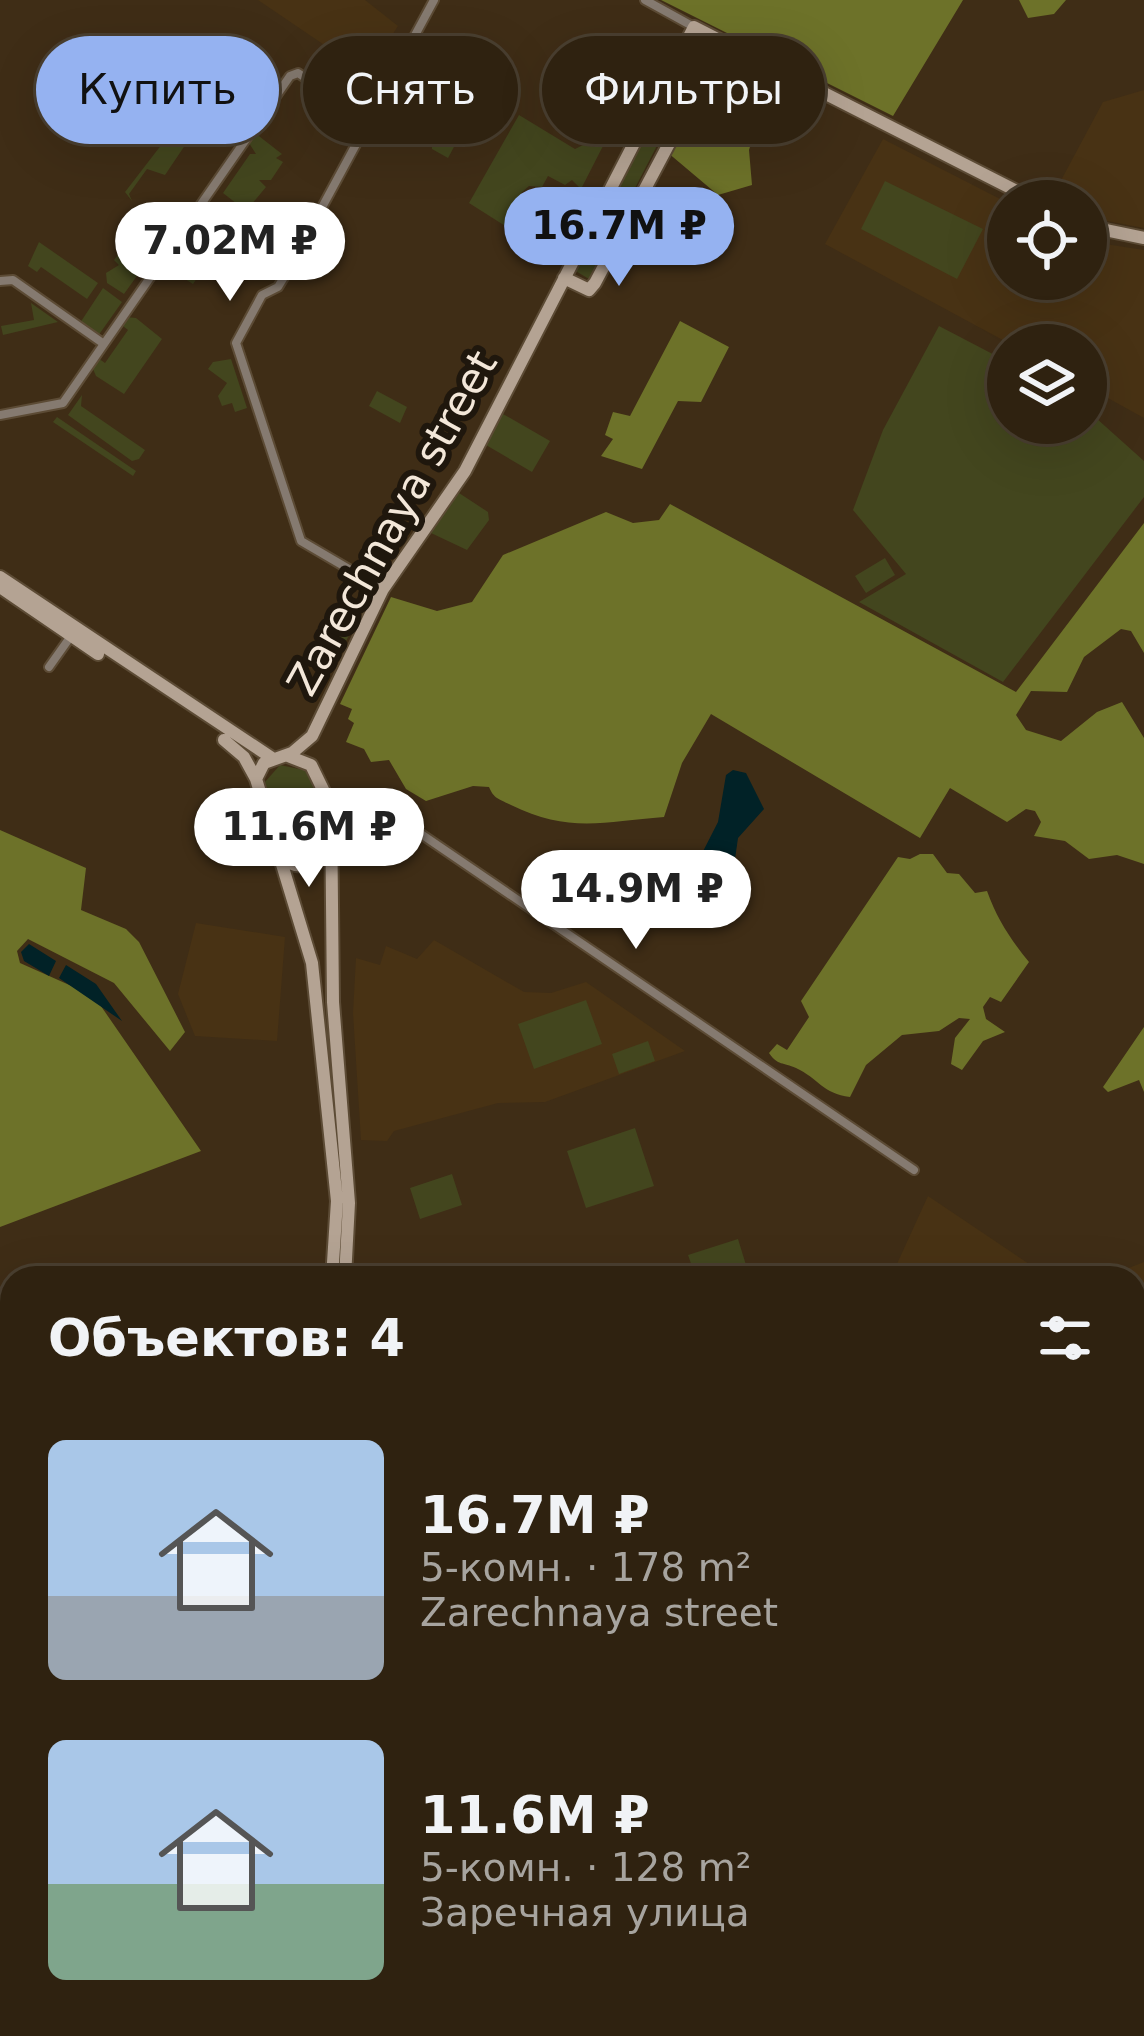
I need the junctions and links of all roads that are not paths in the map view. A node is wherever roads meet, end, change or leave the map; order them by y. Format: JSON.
{"nodes":[{"id":1,"x":434,"y":0,"type":"edge"},
{"id":2,"x":645,"y":0,"type":"edge"},
{"id":3,"x":694,"y":27,"type":"junction"},
{"id":4,"x":414,"y":36,"type":"edge"},
{"id":5,"x":711,"y":36,"type":"edge"},
{"id":6,"x":303,"y":77,"type":"edge"},
{"id":7,"x":825,"y":94,"type":"edge"},
{"id":8,"x":354,"y":144,"type":"edge"},
{"id":9,"x":668,"y":144,"type":"edge"},
{"id":10,"x":995,"y":180,"type":"edge"},
{"id":11,"x":607,"y":194,"type":"junction"},
{"id":12,"x":634,"y":207,"type":"junction"},
{"id":13,"x":1107,"y":230,"type":"edge"},
{"id":14,"x":1144,"y":238,"type":"edge"},
{"id":15,"x":564,"y":278,"type":"junction"},
{"id":16,"x":0,"y":281,"type":"edge"},
{"id":17,"x":104,"y":344,"type":"junction"},
{"id":18,"x":0,"y":415,"type":"edge"},
{"id":19,"x":0,"y":577,"type":"edge"},
{"id":20,"x":0,"y":587,"type":"edge"},
{"id":21,"x":383,"y":589,"type":"junction"},
{"id":22,"x":71,"y":636,"type":"junction"},
{"id":23,"x":49,"y":667,"type":"dead end"},
{"id":24,"x":312,"y":736,"type":"junction"},
{"id":25,"x":279,"y":757,"type":"junction"},
{"id":26,"x":311,"y":765,"type":"junction"},
{"id":27,"x":256,"y":779,"type":"junction"},
{"id":28,"x":331,"y":806,"type":"junction"},
{"id":29,"x":332,"y":844,"type":"junction"},
{"id":30,"x":275,"y":853,"type":"junction"},
{"id":31,"x":914,"y":1170,"type":"dead end"},
{"id":32,"x":333,"y":1266,"type":"edge"},
{"id":33,"x":345,"y":1266,"type":"edge"}],
"edges":[{"from":1,"to":4,"type":"street"},
{"from":2,"to":3,"type":"street"},
{"from":3,"to":5,"type":"street"},
{"from":3,"to":11,"type":"street","name":"Zarechnaya street"},
{"from":6,"to":17,"type":"street"},
{"from":7,"to":10,"type":"street"},
{"from":8,"to":21,"type":"street"},
{"from":9,"to":12,"type":"street"},
{"from":11,"to":12,"type":"street"},
{"from":11,"to":15,"type":"street","name":"Zarechnaya street"},
{"from":12,"to":15,"type":"street"},
{"from":13,"to":14,"type":"street"},
{"from":15,"to":21,"type":"street","name":"Zarechnaya street"},
{"from":16,"to":17,"type":"street"},
{"from":17,"to":18,"type":"street"},
{"from":19,"to":25,"type":"street"},
{"from":20,"to":22,"type":"street"},
{"from":21,"to":24,"type":"street","name":"Zarechnaya street"},
{"from":22,"to":23,"type":"street"},
{"from":22,"to":27,"type":"street"},
{"from":24,"to":25,"type":"street","name":"Zarechnaya street"},
{"from":24,"to":26,"type":"street","name":"Zarechnaya street"},
{"from":25,"to":26,"type":"street"},
{"from":25,"to":27,"type":"street"},
{"from":26,"to":28,"type":"street"},
{"from":27,"to":30,"type":"street"},
{"from":28,"to":29,"type":"street"},
{"from":28,"to":31,"type":"street"},
{"from":29,"to":30,"type":"street"},
{"from":29,"to":33,"type":"street"},
{"from":30,"to":32,"type":"street"}]}
